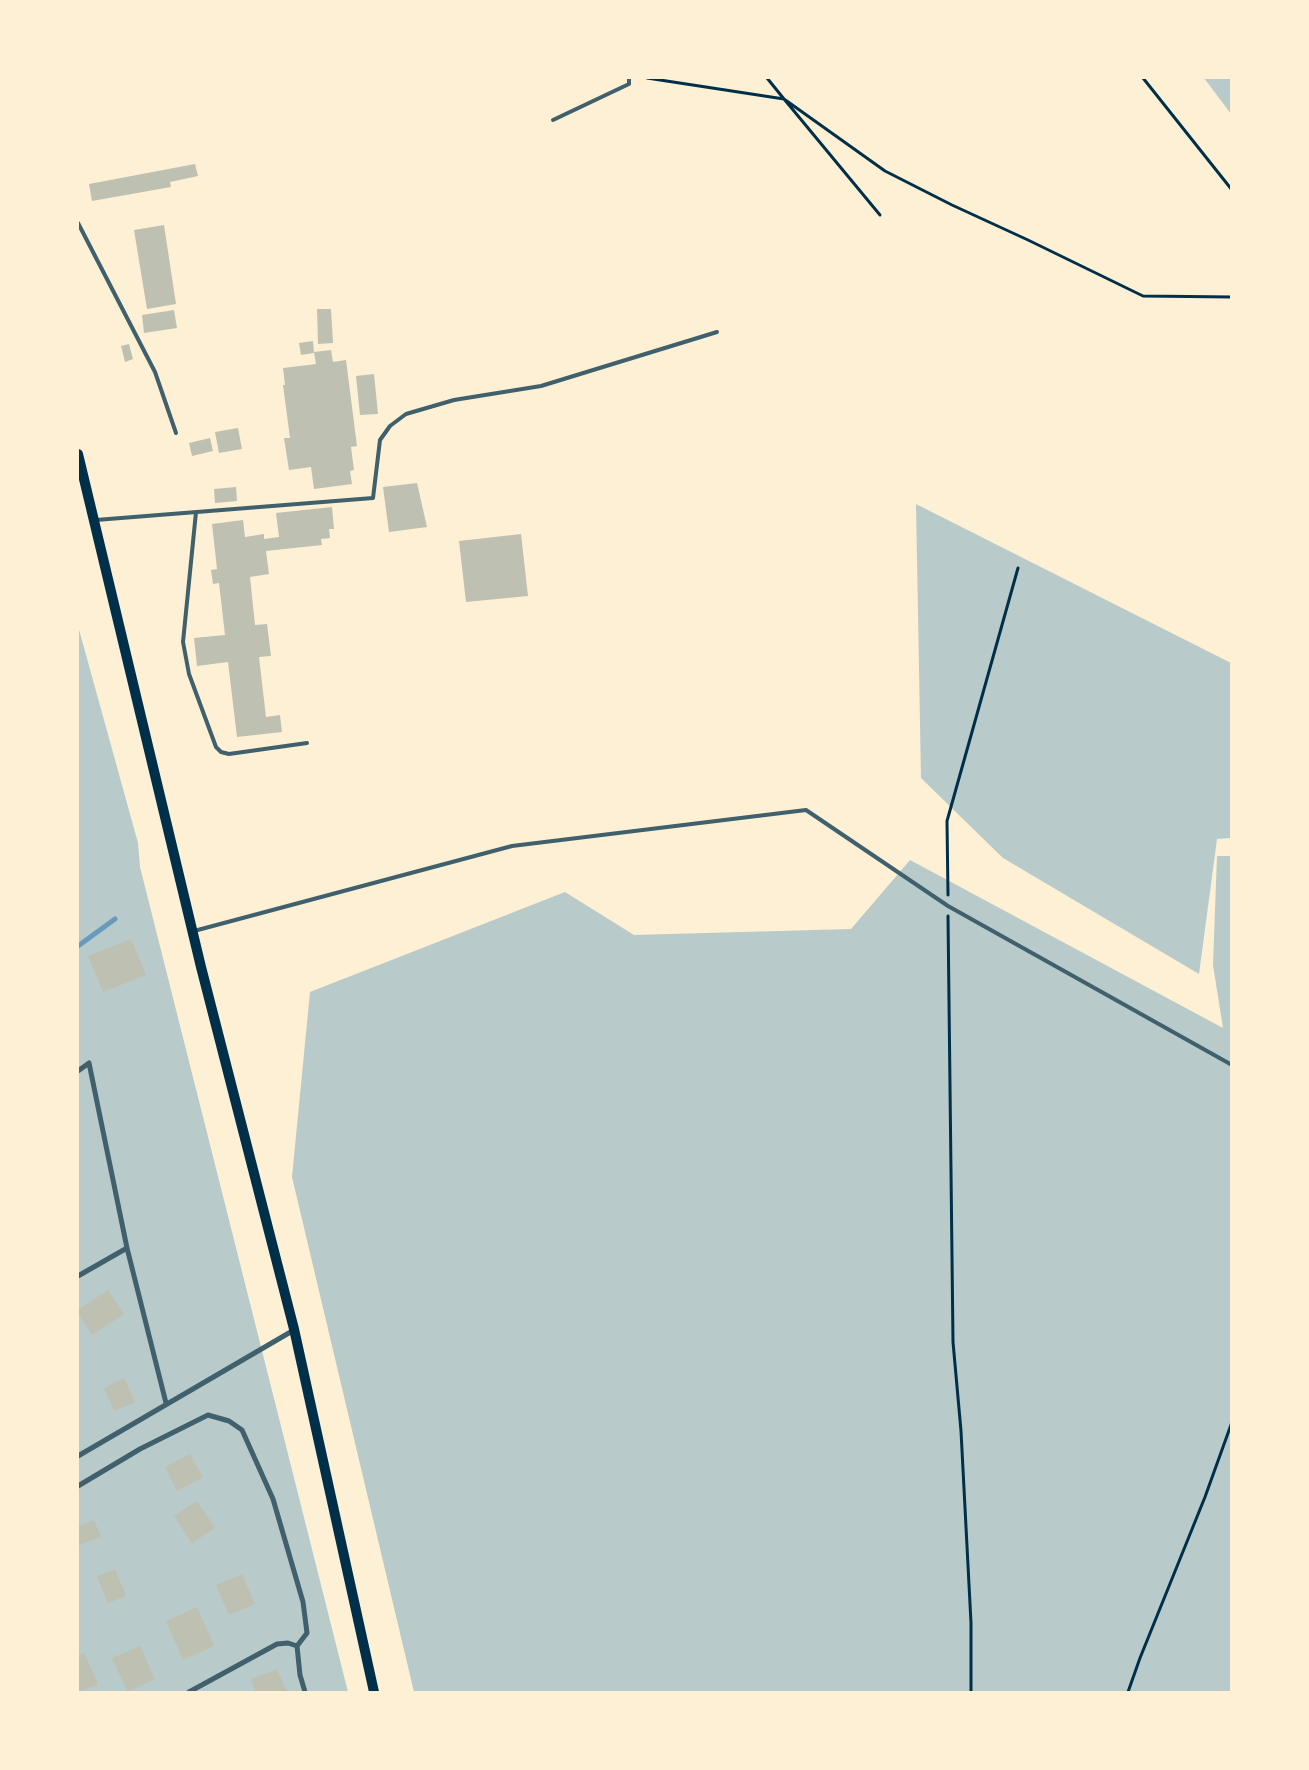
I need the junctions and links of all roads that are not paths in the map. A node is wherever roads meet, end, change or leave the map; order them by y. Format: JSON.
{"nodes":[{"id":1,"x":629,"y":78,"type":"edge"},
{"id":2,"x":552,"y":120,"type":"dead end"},
{"id":3,"x":78,"y":223,"type":"edge"},
{"id":4,"x":717,"y":332,"type":"dead end"},
{"id":5,"x":176,"y":433,"type":"dead end"},
{"id":6,"x":78,"y":454,"type":"edge"},
{"id":7,"x":196,"y":512,"type":"junction"},
{"id":8,"x":93,"y":520,"type":"junction"},
{"id":9,"x":307,"y":743,"type":"dead end"},
{"id":10,"x":192,"y":931,"type":"junction"},
{"id":11,"x":1232,"y":1065,"type":"edge"},
{"id":12,"x":78,"y":1071,"type":"edge"},
{"id":13,"x":127,"y":1248,"type":"junction"},
{"id":14,"x":78,"y":1276,"type":"edge"},
{"id":15,"x":294,"y":1329,"type":"junction"},
{"id":16,"x":166,"y":1403,"type":"junction"},
{"id":17,"x":78,"y":1456,"type":"edge"},
{"id":18,"x":78,"y":1486,"type":"edge"},
{"id":19,"x":297,"y":1646,"type":"junction"},
{"id":20,"x":189,"y":1692,"type":"edge"},
{"id":21,"x":305,"y":1692,"type":"edge"},
{"id":22,"x":374,"y":1692,"type":"edge"}],
"edges":[{"from":1,"to":2,"type":"lane"},
{"from":3,"to":5,"type":"lane"},
{"from":4,"to":7,"type":"lane"},
{"from":6,"to":8,"type":"main road"},
{"from":7,"to":8,"type":"lane"},
{"from":7,"to":9,"type":"lane"},
{"from":8,"to":10,"type":"main road"},
{"from":10,"to":11,"type":"lane"},
{"from":10,"to":15,"type":"main road"},
{"from":12,"to":13,"type":"street"},
{"from":13,"to":14,"type":"street"},
{"from":13,"to":16,"type":"street"},
{"from":15,"to":16,"type":"street"},
{"from":15,"to":22,"type":"main road"},
{"from":16,"to":17,"type":"street"},
{"from":18,"to":19,"type":"street"},
{"from":19,"to":20,"type":"street"},
{"from":19,"to":21,"type":"street"}]}
